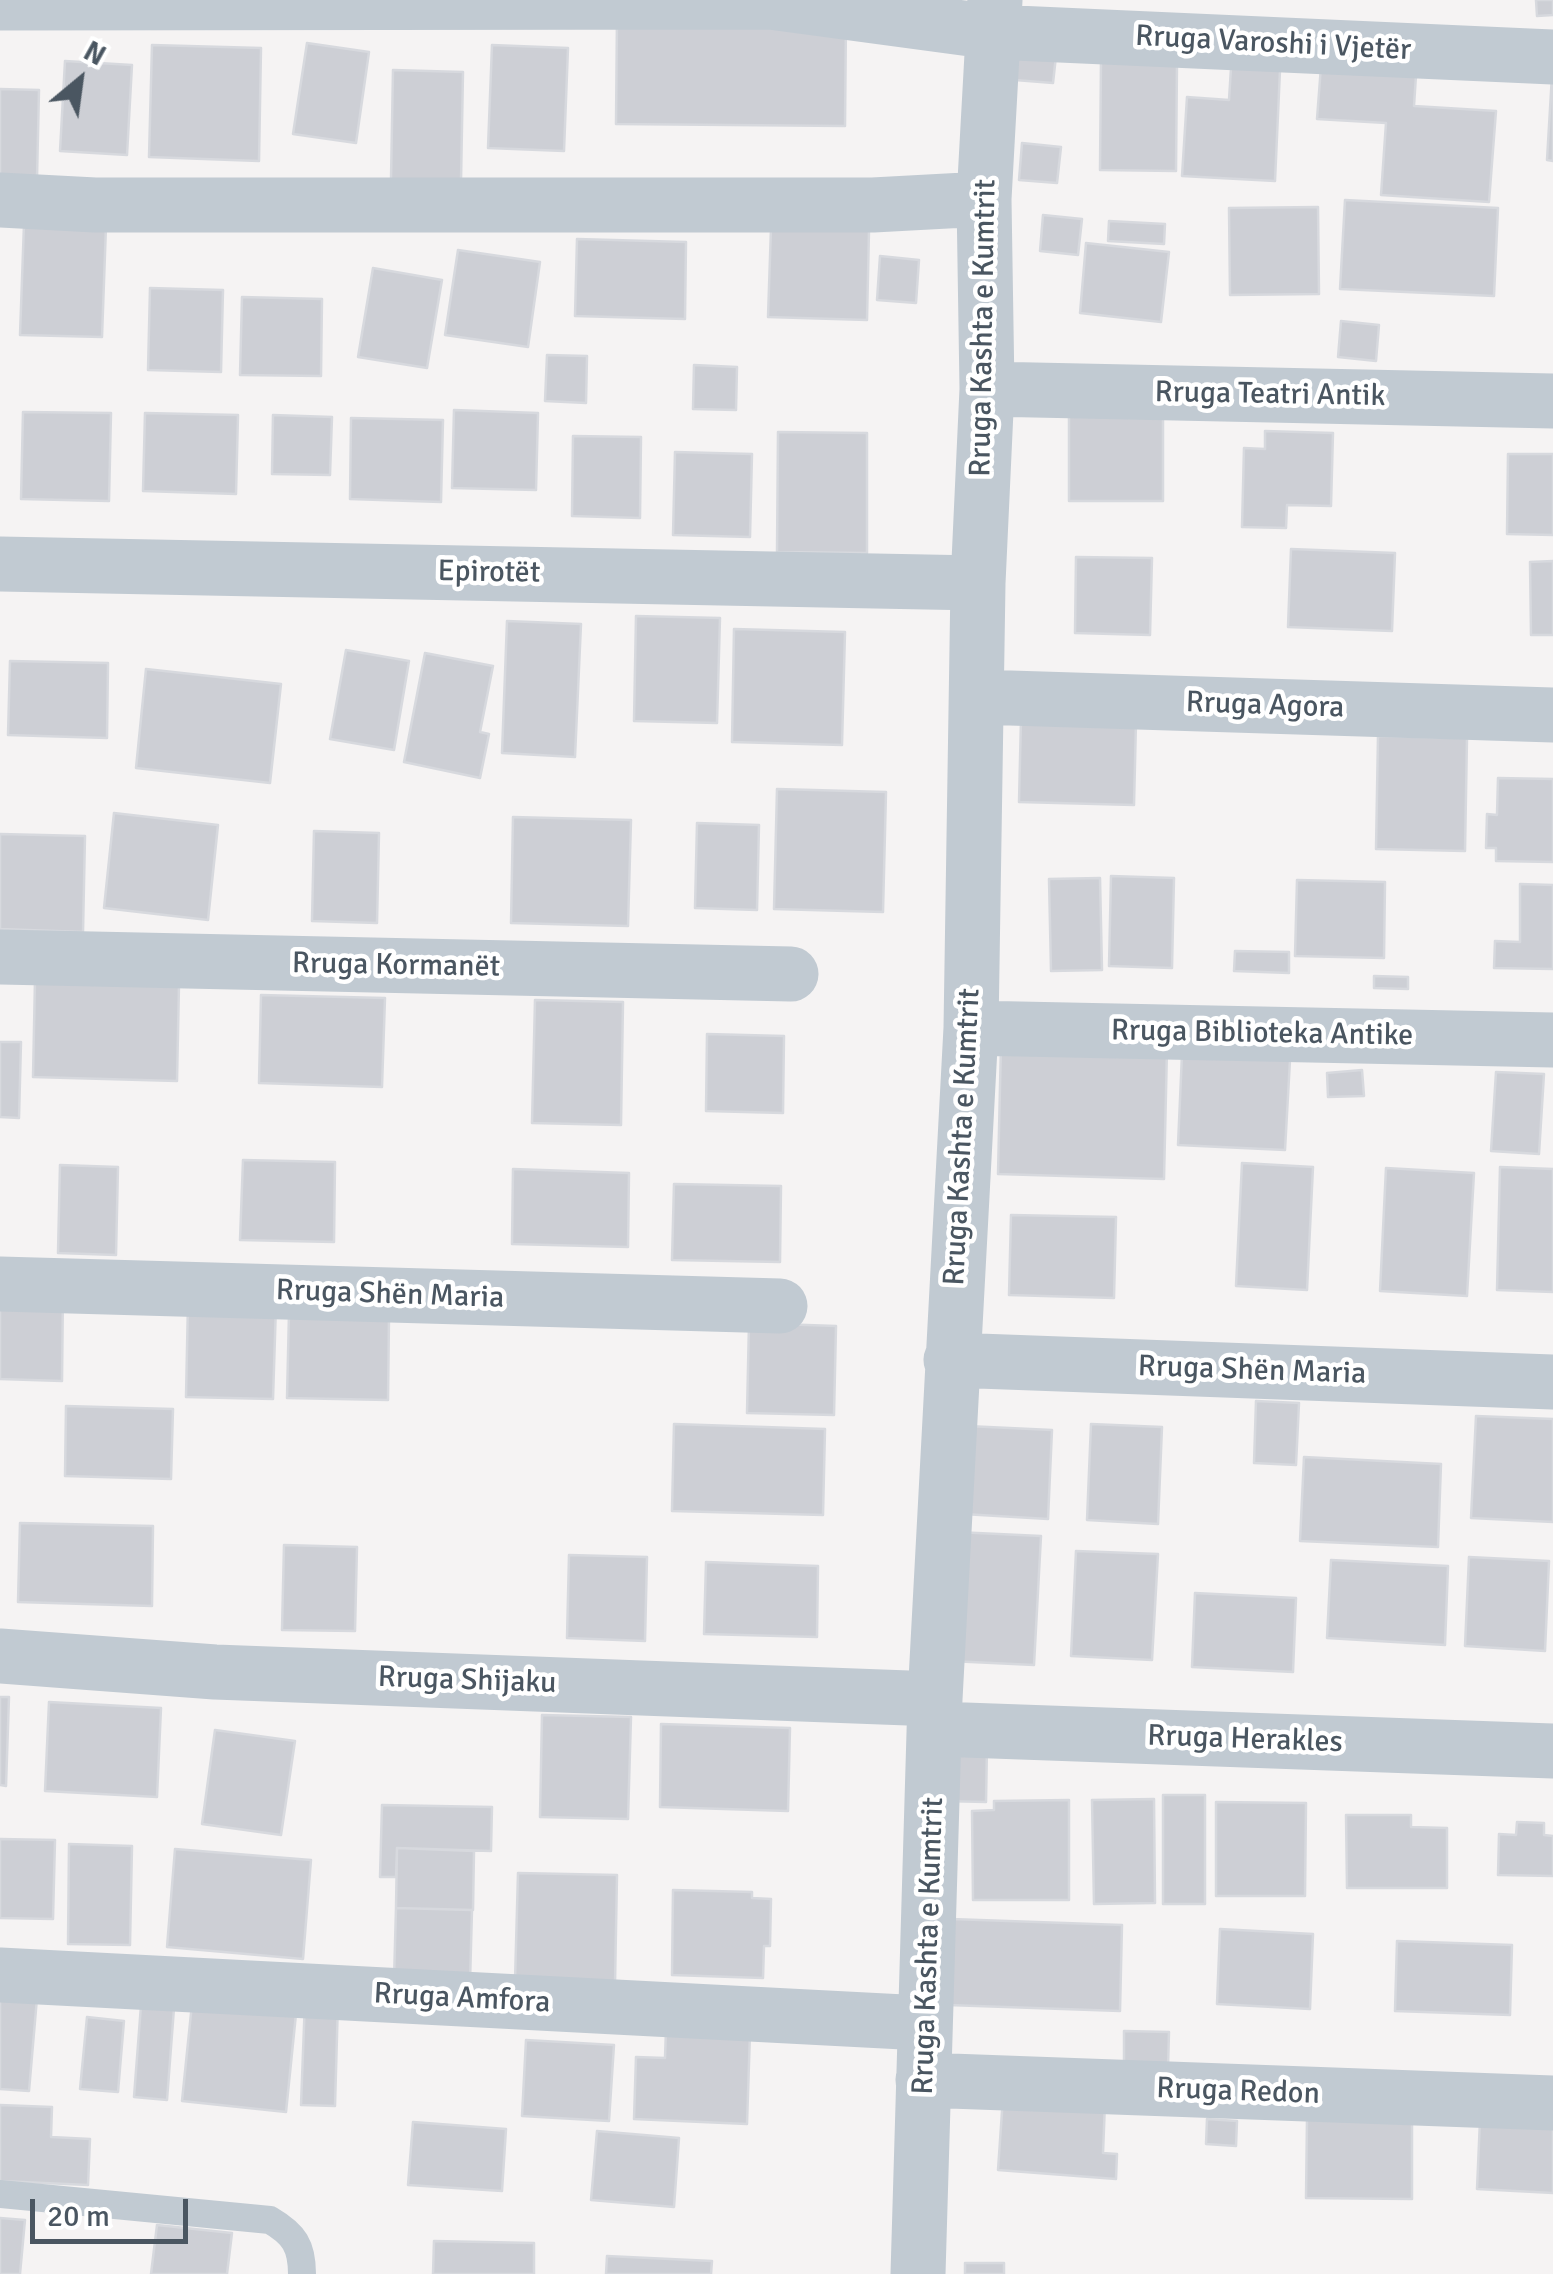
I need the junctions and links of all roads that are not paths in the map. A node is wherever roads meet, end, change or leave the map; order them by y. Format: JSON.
{"nodes":[{"id":1,"x":0,"y":3,"type":"edge"},
{"id":2,"x":994,"y":16,"type":"edge"},
{"id":3,"x":1553,"y":57,"type":"edge"},
{"id":4,"x":984,"y":199,"type":"junction"},
{"id":5,"x":0,"y":200,"type":"edge"},
{"id":6,"x":987,"y":390,"type":"junction"},
{"id":7,"x":1553,"y":401,"type":"edge"},
{"id":8,"x":0,"y":564,"type":"edge"},
{"id":9,"x":978,"y":583,"type":"junction"},
{"id":10,"x":978,"y":696,"type":"junction"},
{"id":11,"x":1553,"y":714,"type":"edge"},
{"id":12,"x":0,"y":957,"type":"edge"},
{"id":13,"x":791,"y":974,"type":"dead end"},
{"id":14,"x":971,"y":1028,"type":"junction"},
{"id":15,"x":1553,"y":1040,"type":"edge"},
{"id":16,"x":0,"y":1284,"type":"edge"},
{"id":17,"x":780,"y":1306,"type":"dead end"},
{"id":18,"x":951,"y":1360,"type":"junction"},
{"id":19,"x":1553,"y":1382,"type":"edge"},
{"id":20,"x":0,"y":1656,"type":"edge"},
{"id":21,"x":936,"y":1714,"type":"junction"},
{"id":22,"x":1553,"y":1751,"type":"edge"},
{"id":23,"x":0,"y":1976,"type":"edge"},
{"id":24,"x":924,"y":2023,"type":"junction"},
{"id":25,"x":924,"y":2080,"type":"junction"},
{"id":26,"x":1553,"y":2104,"type":"edge"},
{"id":27,"x":0,"y":2194,"type":"edge"},
{"id":28,"x":302,"y":2274,"type":"edge"},
{"id":29,"x":918,"y":2274,"type":"edge"}],
"edges":[{"from":1,"to":2,"type":"street","name":"Rruga Varoshi i Vjetër"},
{"from":2,"to":3,"type":"street","name":"Rruga Varoshi i Vjetër"},
{"from":2,"to":4,"type":"street","name":"Rruga Kashta e Kumtrit"},
{"from":4,"to":5,"type":"street"},
{"from":4,"to":6,"type":"street","name":"Rruga Kashta e Kumtrit"},
{"from":6,"to":7,"type":"street","name":"Rruga Teatri Antik"},
{"from":6,"to":9,"type":"street","name":"Rruga Kashta e Kumtrit"},
{"from":8,"to":9,"type":"street","name":"Epirotët"},
{"from":9,"to":10,"type":"street","name":"Rruga Kashta e Kumtrit"},
{"from":10,"to":11,"type":"street","name":"Rruga Agora"},
{"from":10,"to":14,"type":"street","name":"Rruga Kashta e Kumtrit"},
{"from":12,"to":13,"type":"street","name":"Rruga Kormanët"},
{"from":14,"to":15,"type":"street","name":"Rruga Biblioteka Antike"},
{"from":14,"to":18,"type":"street","name":"Rruga Kashta e Kumtrit"},
{"from":16,"to":17,"type":"street","name":"Rruga Shën Maria"},
{"from":18,"to":19,"type":"street","name":"Rruga Shën Maria"},
{"from":18,"to":21,"type":"street","name":"Rruga Kashta e Kumtrit"},
{"from":20,"to":21,"type":"street","name":"Rruga Shijaku"},
{"from":21,"to":22,"type":"street","name":"Rruga Herakles"},
{"from":21,"to":24,"type":"street","name":"Rruga Kashta e Kumtrit"},
{"from":23,"to":24,"type":"street","name":"Rruga Amfora"},
{"from":24,"to":25,"type":"street","name":"Rruga Kashta e Kumtrit"},
{"from":25,"to":26,"type":"street","name":"Rruga Redon"},
{"from":25,"to":29,"type":"street","name":"Rruga Kashta e Kumtrit"},
{"from":27,"to":28,"type":"lane"}]}
